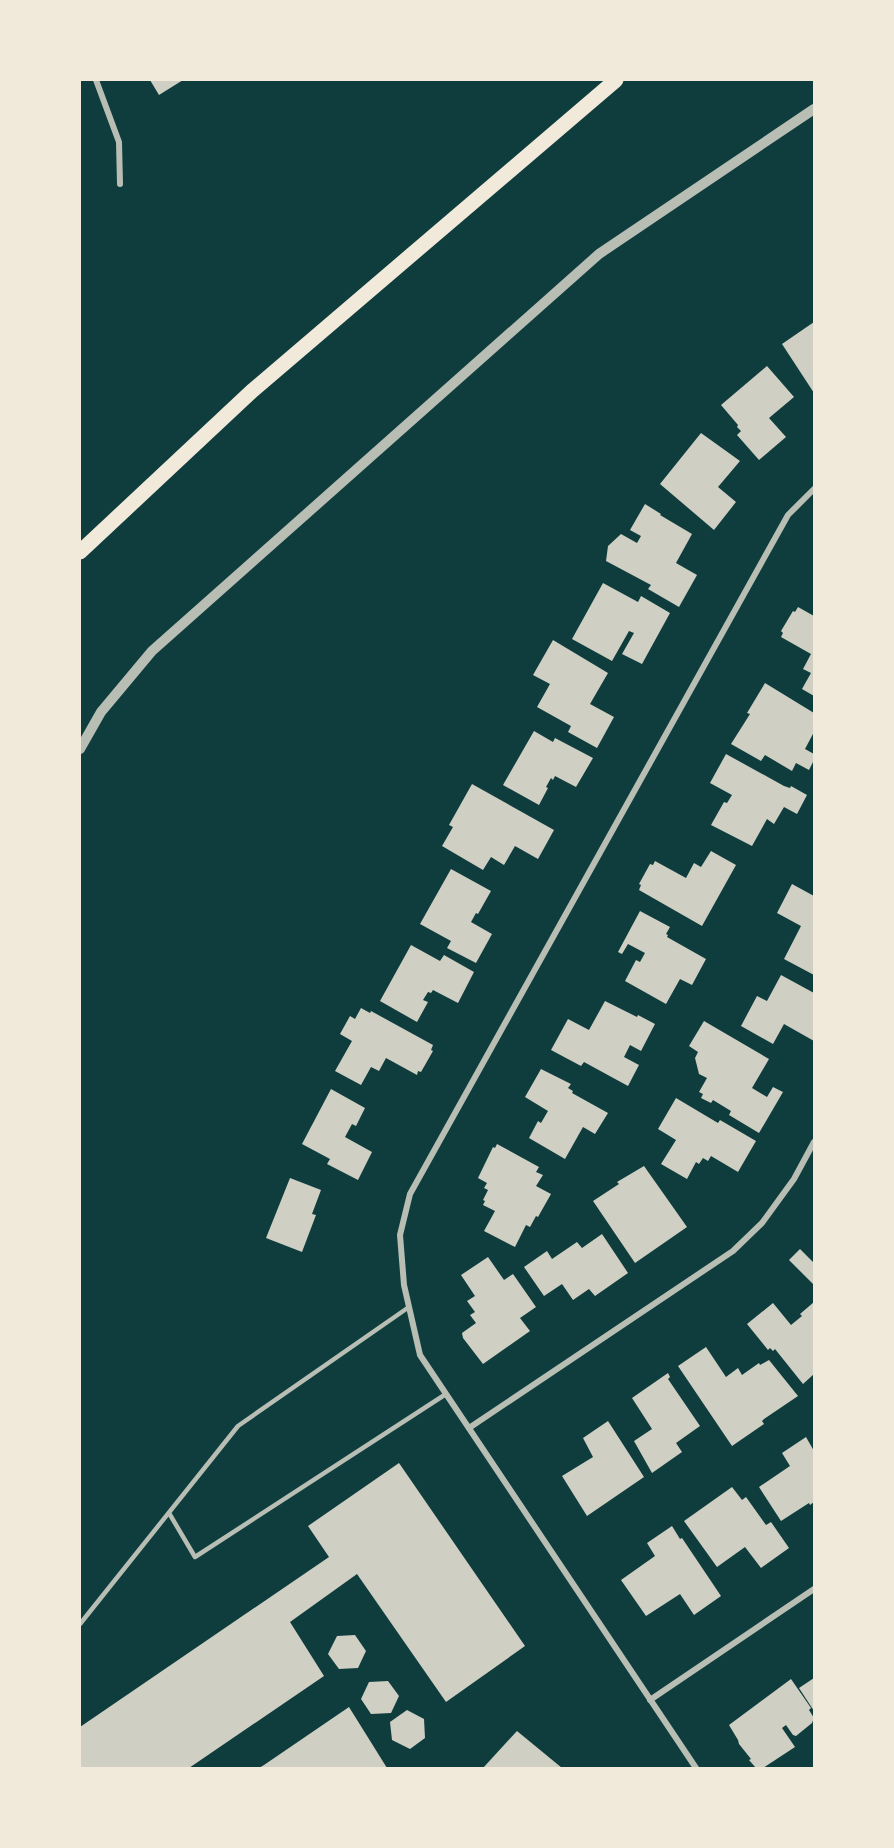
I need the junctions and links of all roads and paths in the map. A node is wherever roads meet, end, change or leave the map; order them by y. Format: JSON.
{"nodes":[{"id":1,"x":96,"y":80,"type":"edge"},
{"id":2,"x":616,"y":80,"type":"edge"},
{"id":3,"x":814,"y":109,"type":"edge"},
{"id":4,"x":120,"y":184,"type":"dead end"},
{"id":5,"x":814,"y":489,"type":"edge"},
{"id":6,"x":80,"y":552,"type":"edge"},
{"id":7,"x":80,"y":749,"type":"edge"},
{"id":8,"x":814,"y":1142,"type":"edge"},
{"id":9,"x":409,"y":1307,"type":"junction"},
{"id":10,"x":446,"y":1394,"type":"junction"},
{"id":11,"x":469,"y":1428,"type":"junction"},
{"id":12,"x":168,"y":1513,"type":"junction"},
{"id":13,"x":814,"y":1589,"type":"edge"},
{"id":14,"x":80,"y":1624,"type":"edge"},
{"id":15,"x":650,"y":1700,"type":"junction"},
{"id":16,"x":696,"y":1768,"type":"edge"}],
"edges":[{"from":1,"to":4,"type":"street"},
{"from":2,"to":6,"type":"main road"},
{"from":3,"to":7,"type":"street"},
{"from":5,"to":9,"type":"street"},
{"from":8,"to":11,"type":"street"},
{"from":9,"to":10,"type":"street"},
{"from":9,"to":12,"type":"lane"},
{"from":10,"to":11,"type":"street"},
{"from":10,"to":12,"type":"lane"},
{"from":11,"to":15,"type":"street"},
{"from":12,"to":14,"type":"lane"},
{"from":13,"to":15,"type":"street"},
{"from":15,"to":16,"type":"street"}]}
